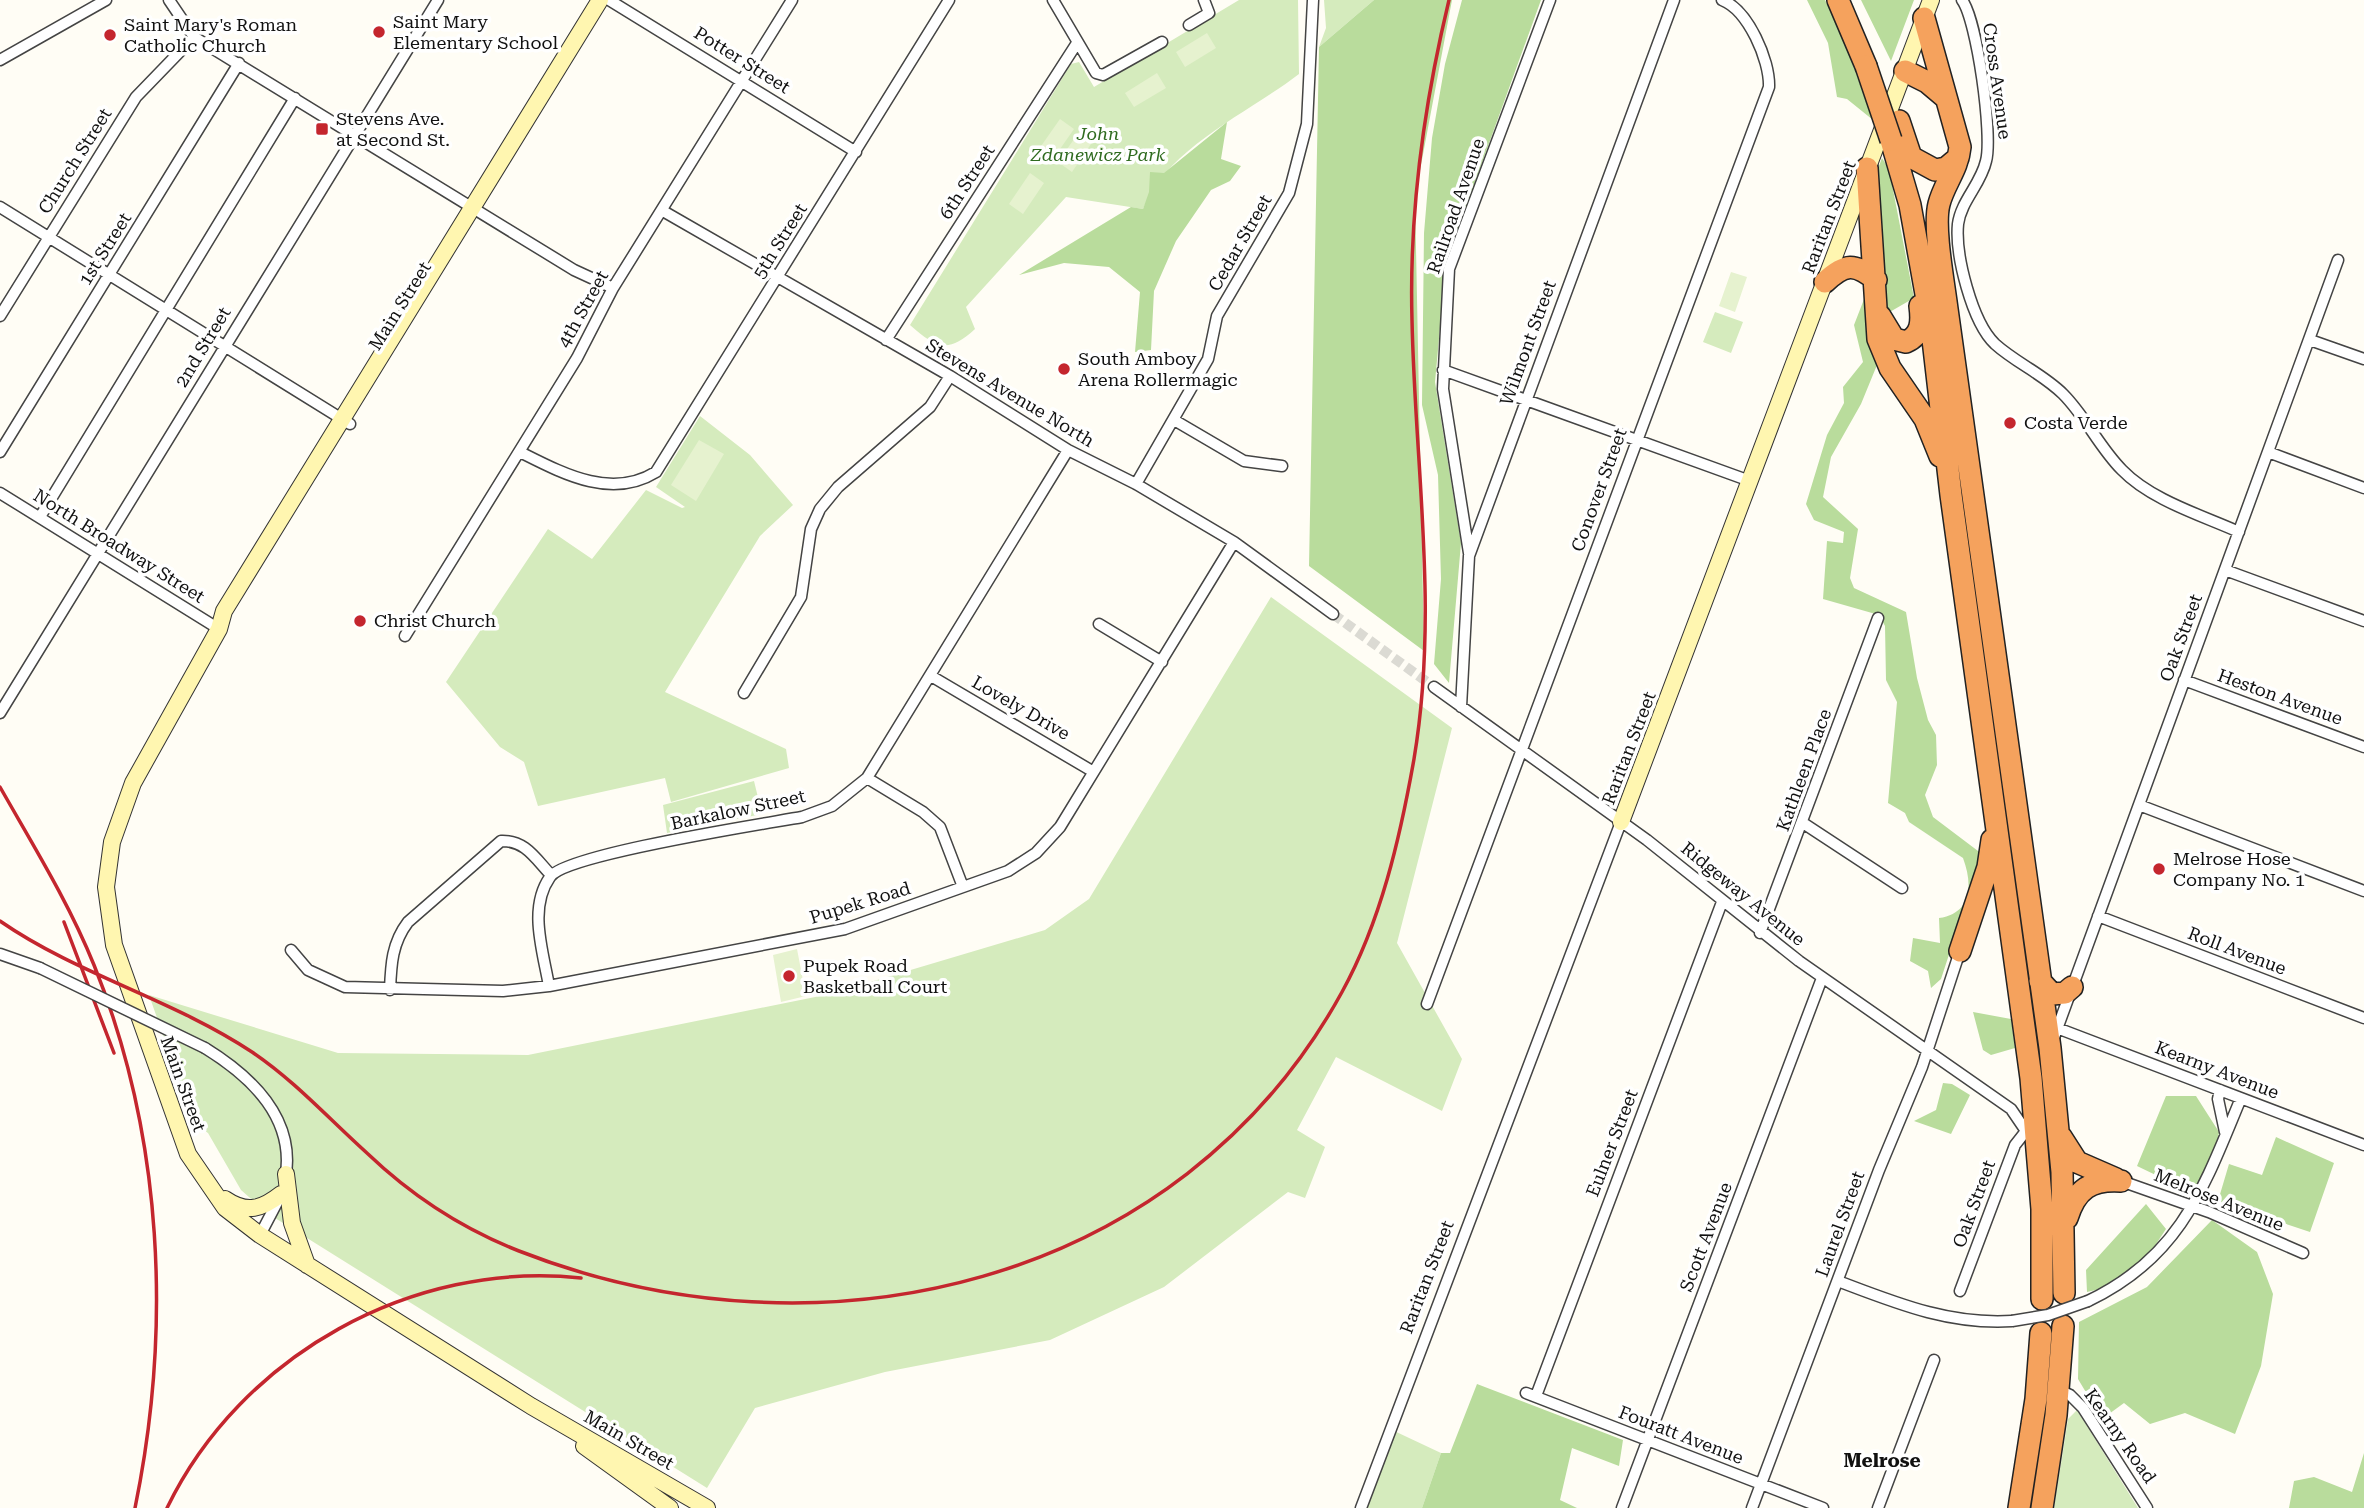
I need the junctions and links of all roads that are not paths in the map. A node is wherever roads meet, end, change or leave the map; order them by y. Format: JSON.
{"nodes":[{"id":1,"x":106,"y":0,"type":"edge"},
{"id":2,"x":169,"y":0,"type":"edge"},
{"id":3,"x":438,"y":0,"type":"edge"},
{"id":4,"x":607,"y":0,"type":"edge"},
{"id":5,"x":792,"y":0,"type":"edge"},
{"id":6,"x":949,"y":0,"type":"edge"},
{"id":7,"x":1053,"y":0,"type":"edge"},
{"id":8,"x":1204,"y":0,"type":"edge"},
{"id":9,"x":1313,"y":0,"type":"edge"},
{"id":10,"x":1550,"y":0,"type":"edge"},
{"id":11,"x":1674,"y":0,"type":"edge"},
{"id":12,"x":1722,"y":0,"type":"edge"},
{"id":13,"x":1838,"y":0,"type":"edge"},
{"id":14,"x":1853,"y":0,"type":"edge"},
{"id":15,"x":1962,"y":0,"type":"edge"},
{"id":16,"x":1928,"y":9,"type":"edge"},
{"id":17,"x":1189,"y":25,"type":"dead end"},
{"id":18,"x":194,"y":37,"type":"junction"},
{"id":19,"x":1162,"y":42,"type":"dead end"},
{"id":20,"x":1077,"y":43,"type":"junction"},
{"id":21,"x":1913,"y":50,"type":"junction"},
{"id":22,"x":0,"y":60,"type":"edge"},
{"id":23,"x":1871,"y":60,"type":"junction"},
{"id":24,"x":239,"y":64,"type":"junction"},
{"id":25,"x":1905,"y":71,"type":"junction"},
{"id":26,"x":1939,"y":72,"type":"junction"},
{"id":27,"x":743,"y":80,"type":"junction"},
{"id":28,"x":295,"y":98,"type":"junction"},
{"id":29,"x":1946,"y":98,"type":"junction"},
{"id":30,"x":1895,"y":130,"type":"junction"},
{"id":31,"x":354,"y":135,"type":"junction"},
{"id":32,"x":856,"y":152,"type":"junction"},
{"id":33,"x":1911,"y":157,"type":"junction"},
{"id":34,"x":1958,"y":158,"type":"junction"},
{"id":35,"x":1867,"y":168,"type":"junction"},
{"id":36,"x":0,"y":207,"type":"edge"},
{"id":37,"x":476,"y":210,"type":"junction"},
{"id":38,"x":663,"y":211,"type":"junction"},
{"id":39,"x":48,"y":237,"type":"junction"},
{"id":40,"x":1920,"y":251,"type":"junction"},
{"id":41,"x":2338,"y":260,"type":"dead end"},
{"id":42,"x":109,"y":274,"type":"junction"},
{"id":43,"x":777,"y":279,"type":"junction"},
{"id":44,"x":1876,"y":280,"type":"junction"},
{"id":45,"x":1825,"y":282,"type":"junction"},
{"id":46,"x":613,"y":288,"type":"junction"},
{"id":47,"x":1944,"y":288,"type":"junction"},
{"id":48,"x":165,"y":310,"type":"junction"},
{"id":49,"x":1879,"y":314,"type":"junction"},
{"id":50,"x":0,"y":316,"type":"edge"},
{"id":51,"x":886,"y":340,"type":"junction"},
{"id":52,"x":2310,"y":340,"type":"junction"},
{"id":53,"x":224,"y":347,"type":"junction"},
{"id":54,"x":2364,"y":359,"type":"edge"},
{"id":55,"x":1443,"y":370,"type":"junction"},
{"id":56,"x":950,"y":376,"type":"junction"},
{"id":57,"x":1526,"y":398,"type":"junction"},
{"id":58,"x":1174,"y":420,"type":"junction"},
{"id":59,"x":345,"y":422,"type":"junction"},
{"id":60,"x":1637,"y":438,"type":"junction"},
{"id":61,"x":1068,"y":450,"type":"junction"},
{"id":62,"x":0,"y":452,"type":"edge"},
{"id":63,"x":520,"y":452,"type":"junction"},
{"id":64,"x":2268,"y":452,"type":"junction"},
{"id":65,"x":1282,"y":466,"type":"dead end"},
{"id":66,"x":1750,"y":481,"type":"junction"},
{"id":67,"x":1136,"y":484,"type":"junction"},
{"id":68,"x":2364,"y":488,"type":"edge"},
{"id":69,"x":0,"y":493,"type":"edge"},
{"id":70,"x":1951,"y":495,"type":"junction"},
{"id":71,"x":40,"y":517,"type":"junction"},
{"id":72,"x":2239,"y":532,"type":"junction"},
{"id":73,"x":1234,"y":542,"type":"junction"},
{"id":74,"x":97,"y":554,"type":"junction"},
{"id":75,"x":1469,"y":556,"type":"junction"},
{"id":76,"x":2225,"y":570,"type":"junction"},
{"id":77,"x":1333,"y":614,"type":"tunnel mouth"},
{"id":78,"x":1878,"y":618,"type":"dead end"},
{"id":79,"x":2364,"y":621,"type":"edge"},
{"id":80,"x":1099,"y":624,"type":"dead end"},
{"id":81,"x":219,"y":629,"type":"junction"},
{"id":82,"x":405,"y":636,"type":"dead end"},
{"id":83,"x":1162,"y":662,"type":"junction"},
{"id":84,"x":932,"y":676,"type":"junction"},
{"id":85,"x":2184,"y":680,"type":"junction"},
{"id":86,"x":1434,"y":687,"type":"tunnel mouth"},
{"id":87,"x":744,"y":693,"type":"dead end"},
{"id":88,"x":1461,"y":707,"type":"junction"},
{"id":89,"x":0,"y":713,"type":"edge"},
{"id":90,"x":2364,"y":747,"type":"edge"},
{"id":91,"x":1521,"y":752,"type":"junction"},
{"id":92,"x":1092,"y":771,"type":"junction"},
{"id":93,"x":867,"y":778,"type":"junction"},
{"id":94,"x":2139,"y":805,"type":"junction"},
{"id":95,"x":1995,"y":814,"type":"junction"},
{"id":96,"x":1621,"y":822,"type":"junction"},
{"id":97,"x":1803,"y":824,"type":"junction"},
{"id":98,"x":551,"y":875,"type":"junction"},
{"id":99,"x":963,"y":887,"type":"junction"},
{"id":100,"x":1902,"y":888,"type":"dead end"},
{"id":101,"x":2364,"y":891,"type":"edge"},
{"id":102,"x":1722,"y":902,"type":"junction"},
{"id":103,"x":2098,"y":916,"type":"junction"},
{"id":104,"x":1760,"y":933,"type":"junction"},
{"id":105,"x":291,"y":950,"type":"dead end"},
{"id":106,"x":1960,"y":951,"type":"joint"},
{"id":107,"x":0,"y":954,"type":"edge"},
{"id":108,"x":1822,"y":978,"type":"junction"},
{"id":109,"x":2040,"y":981,"type":"junction"},
{"id":110,"x":548,"y":986,"type":"junction"},
{"id":111,"x":2072,"y":987,"type":"junction"},
{"id":112,"x":390,"y":990,"type":"junction"},
{"id":113,"x":1427,"y":1004,"type":"dead end"},
{"id":114,"x":2364,"y":1018,"type":"edge"},
{"id":115,"x":2057,"y":1028,"type":"junction"},
{"id":116,"x":2050,"y":1048,"type":"junction"},
{"id":117,"x":1927,"y":1051,"type":"junction"},
{"id":118,"x":2220,"y":1090,"type":"junction"},
{"id":119,"x":2241,"y":1098,"type":"junction"},
{"id":120,"x":2059,"y":1130,"type":"junction"},
{"id":121,"x":2026,"y":1131,"type":"junction"},
{"id":122,"x":2223,"y":1141,"type":"junction"},
{"id":123,"x":2364,"y":1145,"type":"edge"},
{"id":124,"x":2040,"y":1164,"type":"junction"},
{"id":125,"x":286,"y":1174,"type":"junction"},
{"id":126,"x":2121,"y":1181,"type":"junction"},
{"id":127,"x":209,"y":1188,"type":"junction"},
{"id":128,"x":281,"y":1194,"type":"junction"},
{"id":129,"x":2194,"y":1206,"type":"junction"},
{"id":130,"x":2064,"y":1230,"type":"junction"},
{"id":131,"x":260,"y":1236,"type":"junction"},
{"id":132,"x":2303,"y":1253,"type":"dead end"},
{"id":133,"x":307,"y":1265,"type":"junction"},
{"id":134,"x":1838,"y":1281,"type":"junction"},
{"id":135,"x":1960,"y":1291,"type":"dead end"},
{"id":136,"x":2064,"y":1293,"type":"dead end"},
{"id":137,"x":2042,"y":1298,"type":"dead end"},
{"id":138,"x":2063,"y":1326,"type":"dead end"},
{"id":139,"x":2041,"y":1333,"type":"dead end"},
{"id":140,"x":1934,"y":1360,"type":"dead end"},
{"id":141,"x":2059,"y":1390,"type":"junction"},
{"id":142,"x":1531,"y":1395,"type":"joint"},
{"id":143,"x":531,"y":1406,"type":"junction"},
{"id":144,"x":1647,"y":1441,"type":"junction"},
{"id":145,"x":1761,"y":1484,"type":"junction"},
{"id":146,"x":670,"y":1508,"type":"edge"},
{"id":147,"x":707,"y":1508,"type":"edge"},
{"id":148,"x":1362,"y":1508,"type":"edge"},
{"id":149,"x":1622,"y":1508,"type":"edge"},
{"id":150,"x":1752,"y":1508,"type":"edge"},
{"id":151,"x":1823,"y":1508,"type":"edge"},
{"id":152,"x":1878,"y":1508,"type":"edge"},
{"id":153,"x":2019,"y":1508,"type":"edge"},
{"id":154,"x":2042,"y":1508,"type":"edge"},
{"id":155,"x":2147,"y":1508,"type":"edge"}],
"edges":[{"from":1,"to":22,"type":"street"},
{"from":2,"to":18,"type":"street"},
{"from":3,"to":31,"type":"street","name":"2nd Street"},
{"from":4,"to":27,"type":"street","name":"Potter Street"},
{"from":4,"to":37,"type":"main road","name":"Main Street"},
{"from":5,"to":27,"type":"street","name":"4th Street"},
{"from":6,"to":32,"type":"street","name":"5th Street"},
{"from":7,"to":20,"type":"street"},
{"from":8,"to":17,"type":"street"},
{"from":9,"to":58,"type":"street","name":"Cedar Street"},
{"from":10,"to":55,"type":"street","name":"Railroad Avenue"},
{"from":11,"to":57,"type":"street","name":"Wilmont Street"},
{"from":12,"to":60,"type":"street","name":"Conover Street"},
{"from":13,"to":23,"type":"highway"},
{"from":14,"to":23,"type":"highway"},
{"from":15,"to":72,"type":"street","name":"Cross Avenue"},
{"from":16,"to":21,"type":"main road","name":"Raritan Street"},
{"from":16,"to":26,"type":"highway"},
{"from":18,"to":24,"type":"street"},
{"from":18,"to":39,"type":"street","name":"Church Street"},
{"from":19,"to":20,"type":"street"},
{"from":20,"to":51,"type":"street","name":"6th Street"},
{"from":21,"to":25,"type":"main road","name":"Raritan Street"},
{"from":21,"to":26,"type":"highway"},
{"from":23,"to":30,"type":"highway","bridge":true},
{"from":24,"to":28,"type":"street"},
{"from":24,"to":42,"type":"street","name":"1st Street"},
{"from":25,"to":29,"type":"highway"},
{"from":25,"to":35,"type":"main road","name":"Raritan Street"},
{"from":26,"to":29,"type":"highway"},
{"from":27,"to":32,"type":"street","name":"Potter Street"},
{"from":27,"to":38,"type":"street","name":"4th Street"},
{"from":28,"to":31,"type":"street"},
{"from":28,"to":48,"type":"street"},
{"from":29,"to":34,"type":"highway"},
{"from":30,"to":33,"type":"highway"},
{"from":30,"to":40,"type":"highway"},
{"from":31,"to":37,"type":"street"},
{"from":31,"to":53,"type":"street","name":"2nd Street"},
{"from":32,"to":43,"type":"street","name":"5th Street"},
{"from":33,"to":34,"type":"highway"},
{"from":33,"to":47,"type":"highway"},
{"from":34,"to":47,"type":"highway"},
{"from":35,"to":44,"type":"highway"},
{"from":35,"to":45,"type":"main road","name":"Raritan Street"},
{"from":36,"to":39,"type":"street"},
{"from":37,"to":46,"type":"street"},
{"from":37,"to":59,"type":"main road","name":"Main Street"},
{"from":38,"to":43,"type":"street","name":"Stevens Avenue North"},
{"from":38,"to":46,"type":"street","name":"4th Street"},
{"from":39,"to":42,"type":"street"},
{"from":39,"to":50,"type":"street","name":"Church Street"},
{"from":40,"to":49,"type":"highway"},
{"from":40,"to":70,"type":"highway"},
{"from":41,"to":52,"type":"street","name":"Oak Street"},
{"from":42,"to":48,"type":"street"},
{"from":42,"to":62,"type":"street","name":"1st Street"},
{"from":43,"to":51,"type":"street","name":"Stevens Avenue North"},
{"from":43,"to":63,"type":"street","name":"5th Street"},
{"from":44,"to":45,"type":"highway"},
{"from":44,"to":49,"type":"highway"},
{"from":45,"to":66,"type":"main road","name":"Raritan Street"},
{"from":46,"to":63,"type":"street","name":"4th Street"},
{"from":47,"to":109,"type":"highway"},
{"from":48,"to":53,"type":"street"},
{"from":48,"to":71,"type":"street"},
{"from":49,"to":70,"type":"highway"},
{"from":51,"to":56,"type":"street","name":"Stevens Avenue North"},
{"from":52,"to":54,"type":"street"},
{"from":52,"to":64,"type":"street","name":"Oak Street"},
{"from":53,"to":59,"type":"street"},
{"from":53,"to":74,"type":"street","name":"2nd Street"},
{"from":55,"to":57,"type":"street"},
{"from":55,"to":75,"type":"street","name":"Railroad Avenue"},
{"from":56,"to":61,"type":"street","name":"Stevens Avenue North"},
{"from":56,"to":87,"type":"street"},
{"from":57,"to":60,"type":"street"},
{"from":57,"to":75,"type":"street","name":"Wilmont Street"},
{"from":58,"to":65,"type":"street"},
{"from":58,"to":67,"type":"street","name":"Cedar Street"},
{"from":59,"to":81,"type":"main road","name":"Main Street"},
{"from":60,"to":66,"type":"street"},
{"from":60,"to":91,"type":"street","name":"Conover Street"},
{"from":61,"to":67,"type":"street","name":"Stevens Avenue North"},
{"from":61,"to":84,"type":"street","name":"Barkalow Street"},
{"from":63,"to":82,"type":"street","name":"4th Street"},
{"from":64,"to":68,"type":"street"},
{"from":64,"to":72,"type":"street","name":"Oak Street"},
{"from":66,"to":96,"type":"main road","name":"Raritan Street"},
{"from":67,"to":73,"type":"street","name":"Stevens Avenue North"},
{"from":69,"to":71,"type":"street","name":"North Broadway Street"},
{"from":70,"to":95,"type":"highway"},
{"from":71,"to":74,"type":"street","name":"North Broadway Street"},
{"from":72,"to":76,"type":"street","name":"Oak Street"},
{"from":73,"to":77,"type":"street","name":"Stevens Avenue North"},
{"from":73,"to":83,"type":"street","name":"Pupek Road"},
{"from":74,"to":81,"type":"street","name":"North Broadway Street"},
{"from":74,"to":89,"type":"street","name":"2nd Street"},
{"from":75,"to":88,"type":"street","name":"Wilmont Street"},
{"from":76,"to":79,"type":"street"},
{"from":76,"to":85,"type":"street","name":"Oak Street"},
{"from":78,"to":97,"type":"street","name":"Kathleen Place"},
{"from":80,"to":83,"type":"street"},
{"from":81,"to":127,"type":"main road","name":"Main Street"},
{"from":83,"to":92,"type":"street","name":"Pupek Road"},
{"from":84,"to":92,"type":"street","name":"Lovely Drive"},
{"from":84,"to":93,"type":"street","name":"Barkalow Street"},
{"from":85,"to":90,"type":"street","name":"Heston Avenue"},
{"from":85,"to":94,"type":"street","name":"Oak Street"},
{"from":86,"to":88,"type":"street","name":"Ridgeway Avenue"},
{"from":88,"to":91,"type":"street","name":"Ridgeway Avenue"},
{"from":91,"to":96,"type":"street","name":"Ridgeway Avenue"},
{"from":91,"to":113,"type":"street","name":"Conover Street"},
{"from":92,"to":99,"type":"street","name":"Pupek Road"},
{"from":93,"to":98,"type":"street","name":"Barkalow Street"},
{"from":93,"to":99,"type":"street"},
{"from":94,"to":101,"type":"street"},
{"from":94,"to":103,"type":"street","name":"Oak Street"},
{"from":95,"to":106,"type":"highway"},
{"from":95,"to":124,"type":"highway"},
{"from":96,"to":102,"type":"street","name":"Ridgeway Avenue"},
{"from":96,"to":148,"type":"street","name":"Raritan Street"},
{"from":97,"to":100,"type":"street"},
{"from":97,"to":104,"type":"street","name":"Kathleen Place"},
{"from":98,"to":110,"type":"street"},
{"from":98,"to":112,"type":"street"},
{"from":99,"to":110,"type":"street","name":"Pupek Road"},
{"from":102,"to":104,"type":"street","name":"Ridgeway Avenue"},
{"from":102,"to":142,"type":"street","name":"Eulner Street"},
{"from":103,"to":111,"type":"street","name":"Oak Street"},
{"from":103,"to":114,"type":"street","name":"Roll Avenue"},
{"from":104,"to":108,"type":"street","name":"Ridgeway Avenue"},
{"from":105,"to":112,"type":"street","name":"Pupek Road"},
{"from":106,"to":117,"type":"street","name":"Laurel Street"},
{"from":107,"to":125,"type":"street","bridge":true},
{"from":108,"to":117,"type":"street","name":"Ridgeway Avenue"},
{"from":108,"to":144,"type":"street","name":"Scott Avenue"},
{"from":109,"to":111,"type":"highway"},
{"from":109,"to":116,"type":"highway"},
{"from":110,"to":112,"type":"street","name":"Pupek Road"},
{"from":111,"to":115,"type":"street","name":"Oak Street"},
{"from":115,"to":116,"type":"street","name":"Oak Street"},
{"from":115,"to":118,"type":"street","name":"Kearny Avenue"},
{"from":116,"to":120,"type":"highway"},
{"from":117,"to":121,"type":"street","name":"Ridgeway Avenue"},
{"from":117,"to":134,"type":"street","name":"Laurel Street"},
{"from":118,"to":119,"type":"street","name":"Kearny Avenue"},
{"from":118,"to":122,"type":"street"},
{"from":119,"to":122,"type":"street"},
{"from":119,"to":123,"type":"street","name":"Kearny Avenue"},
{"from":120,"to":126,"type":"highway"},
{"from":120,"to":130,"type":"highway"},
{"from":121,"to":124,"type":"highway"},
{"from":121,"to":135,"type":"street","name":"Oak Street"},
{"from":122,"to":129,"type":"street"},
{"from":124,"to":137,"type":"highway"},
{"from":125,"to":128,"type":"street"},
{"from":125,"to":133,"type":"main road"},
{"from":126,"to":129,"type":"street","name":"Melrose Avenue"},
{"from":126,"to":130,"type":"highway"},
{"from":127,"to":128,"type":"main road"},
{"from":127,"to":131,"type":"main road","name":"Main Street"},
{"from":128,"to":131,"type":"street"},
{"from":129,"to":132,"type":"street","name":"Melrose Avenue"},
{"from":129,"to":134,"type":"street","bridge":true},
{"from":130,"to":136,"type":"highway"},
{"from":131,"to":133,"type":"main road","name":"Main Street"},
{"from":133,"to":143,"type":"main road","name":"Main Street"},
{"from":134,"to":145,"type":"street","name":"Laurel Street"},
{"from":138,"to":141,"type":"highway"},
{"from":139,"to":153,"type":"highway"},
{"from":140,"to":152,"type":"street"},
{"from":141,"to":154,"type":"highway"},
{"from":141,"to":155,"type":"street","name":"Kearny Road"},
{"from":142,"to":144,"type":"street","name":"Fouratt Avenue"},
{"from":143,"to":146,"type":"main road","name":"Main Street"},
{"from":143,"to":147,"type":"main road","name":"Main Street"},
{"from":144,"to":145,"type":"street","name":"Fouratt Avenue"},
{"from":144,"to":149,"type":"street","name":"Scott Avenue"},
{"from":145,"to":150,"type":"street","name":"Laurel Street"},
{"from":145,"to":151,"type":"street","name":"Fouratt Avenue"}]}
